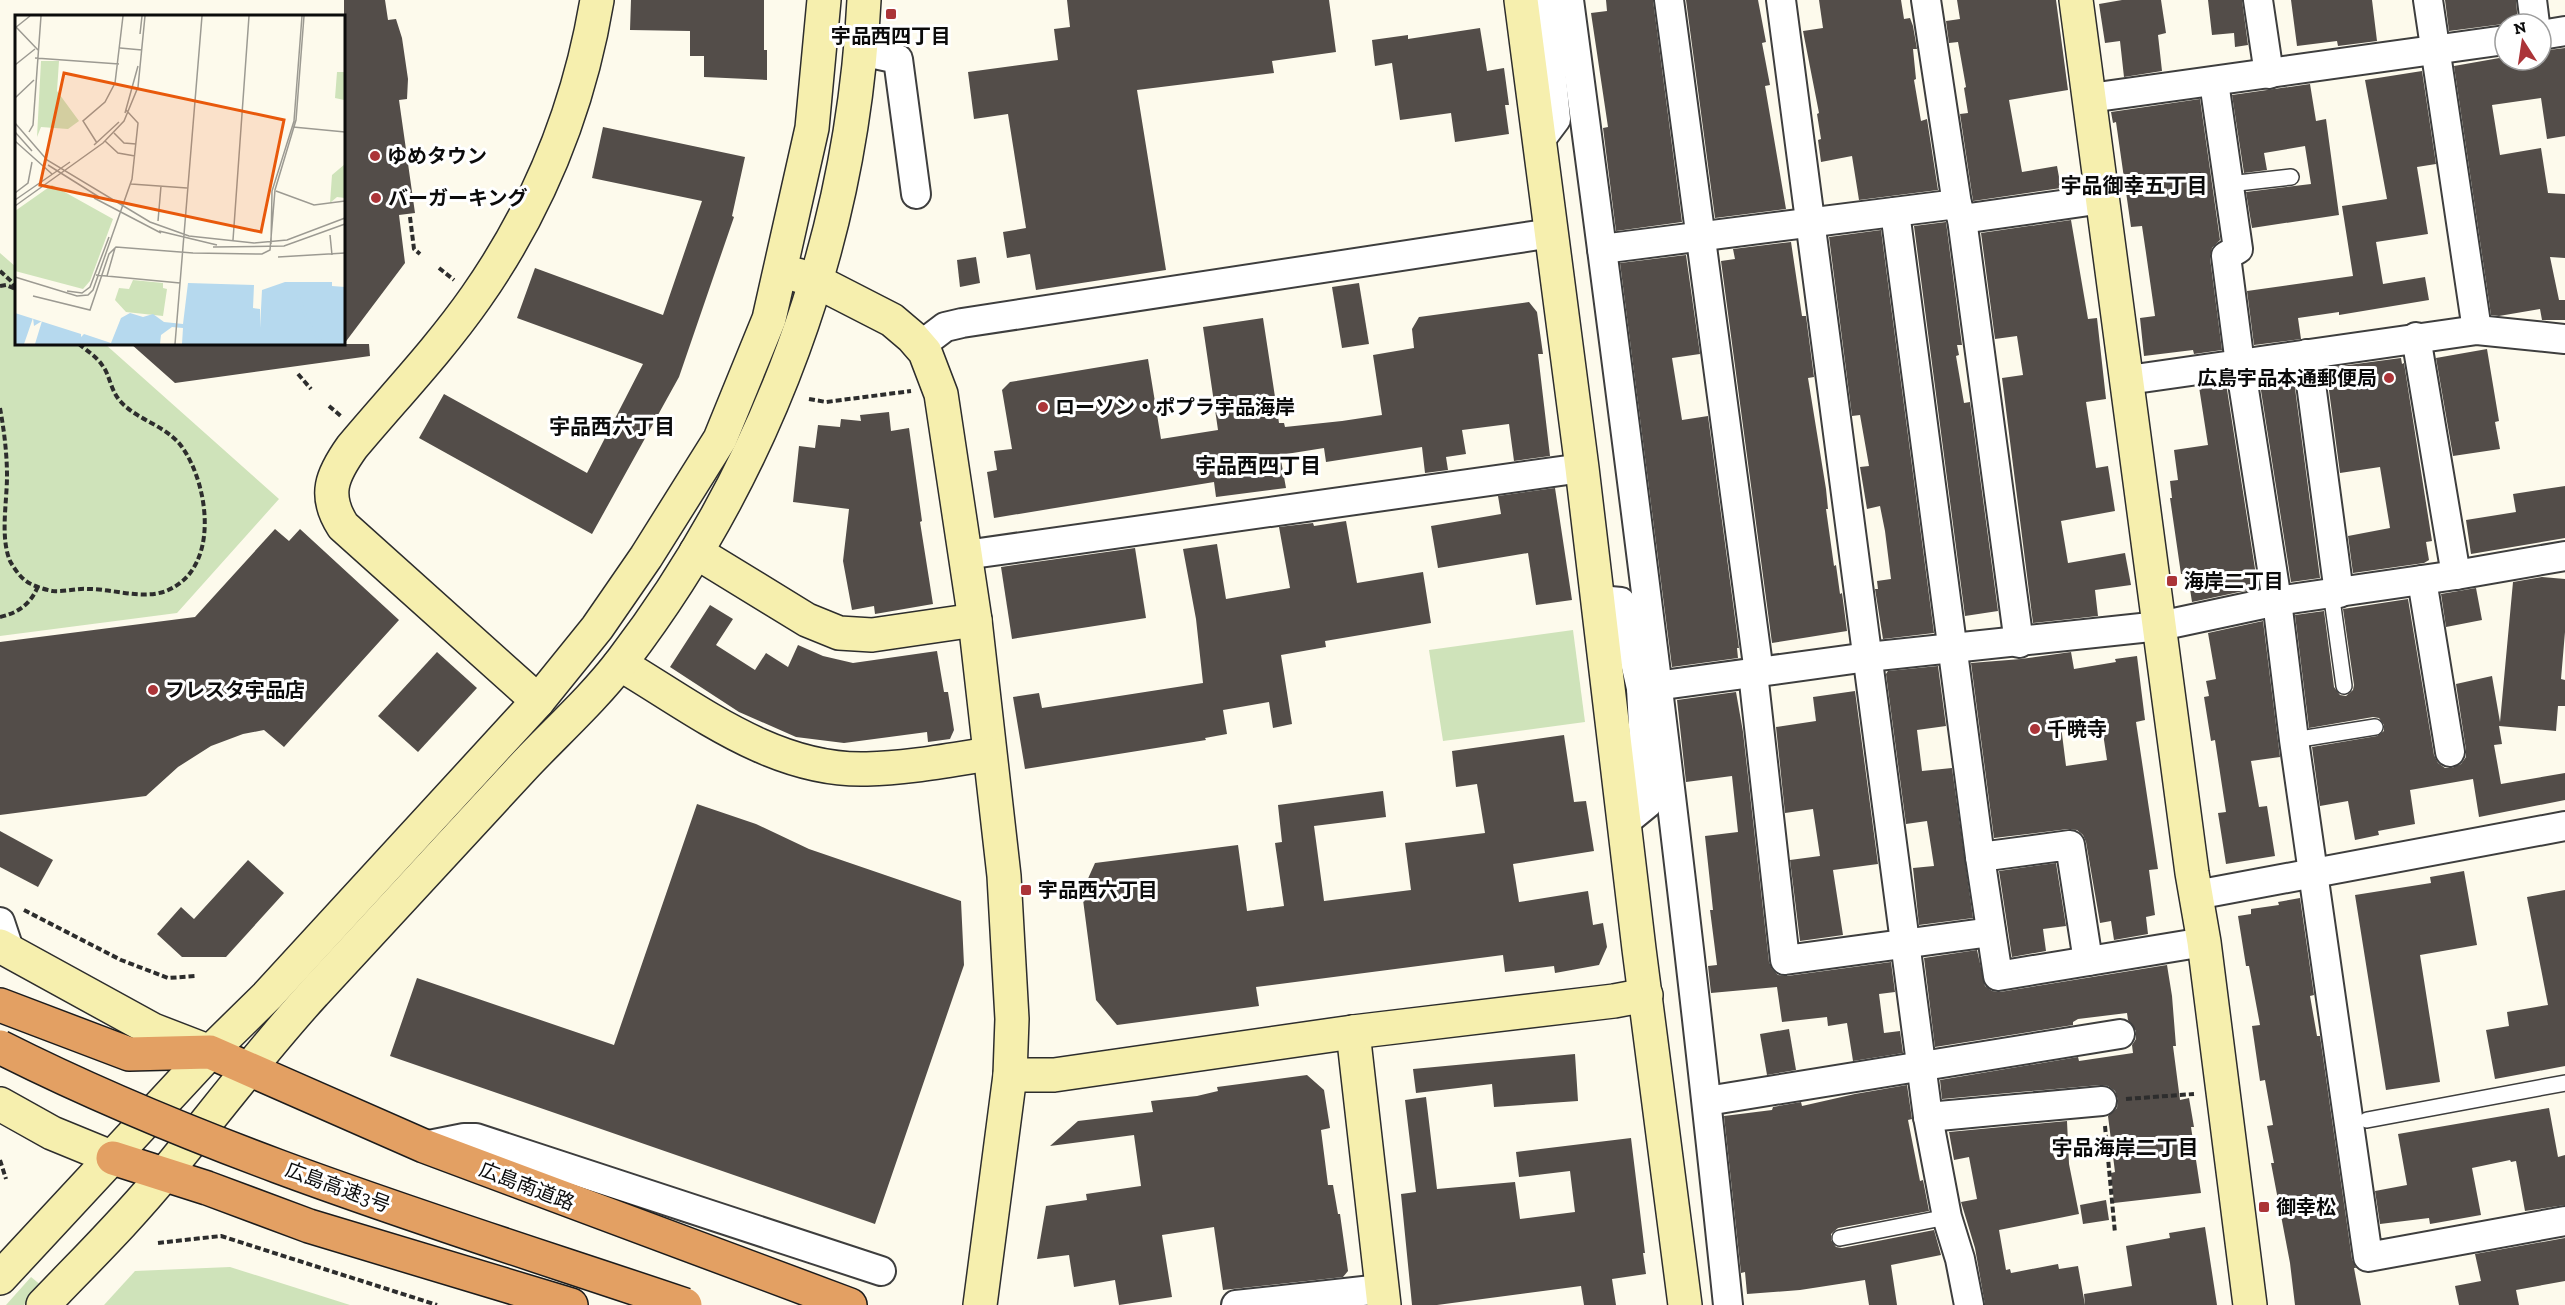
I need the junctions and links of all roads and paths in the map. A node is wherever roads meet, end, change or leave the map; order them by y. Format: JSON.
{"nodes":[{"id":1,"x":597,"y":0,"type":"edge"},
{"id":2,"x":824,"y":0,"type":"edge"},
{"id":3,"x":864,"y":0,"type":"edge"},
{"id":4,"x":1521,"y":0,"type":"edge"},
{"id":5,"x":1544,"y":0,"type":"edge"},
{"id":6,"x":1569,"y":0,"type":"edge"},
{"id":7,"x":1670,"y":0,"type":"edge"},
{"id":8,"x":1781,"y":0,"type":"edge"},
{"id":9,"x":1926,"y":0,"type":"edge"},
{"id":10,"x":2076,"y":0,"type":"edge"},
{"id":11,"x":2258,"y":0,"type":"edge"},
{"id":12,"x":2428,"y":0,"type":"edge"},
{"id":13,"x":2493,"y":42,"type":"edge"},
{"id":14,"x":2435,"y":50,"type":"junction"},
{"id":15,"x":861,"y":51,"type":"junction"},
{"id":16,"x":2269,"y":74,"type":"junction"},
{"id":17,"x":2214,"y":82,"type":"junction"},
{"id":18,"x":2090,"y":98,"type":"junction"},
{"id":19,"x":1538,"y":143,"type":"junction"},
{"id":20,"x":2291,"y":177,"type":"dead end"},
{"id":21,"x":2228,"y":178,"type":"junction"},
{"id":22,"x":2111,"y":192,"type":"junction"},
{"id":23,"x":916,"y":194,"type":"dead end"},
{"id":24,"x":1895,"y":212,"type":"junction"},
{"id":25,"x":1960,"y":212,"type":"junction"},
{"id":26,"x":410,"y":217,"type":"dead end"},
{"id":27,"x":1811,"y":223,"type":"junction"},
{"id":28,"x":1552,"y":233,"type":"junction"},
{"id":29,"x":1701,"y":236,"type":"junction"},
{"id":30,"x":1602,"y":249,"type":"junction"},
{"id":31,"x":420,"y":254,"type":"dead end"},
{"id":32,"x":439,"y":268,"type":"dead end"},
{"id":33,"x":0,"y":271,"type":"edge"},
{"id":34,"x":781,"y":271,"type":"junction"},
{"id":35,"x":816,"y":281,"type":"junction"},
{"id":36,"x":0,"y":286,"type":"edge"},
{"id":37,"x":461,"y":286,"type":"dead end"},
{"id":38,"x":15,"y":287,"type":"edge"},
{"id":39,"x":15,"y":289,"type":"edge"},
{"id":40,"x":2477,"y":330,"type":"junction"},
{"id":41,"x":2416,"y":338,"type":"junction"},
{"id":42,"x":2565,"y":339,"type":"edge"},
{"id":43,"x":80,"y":345,"type":"edge"},
{"id":44,"x":920,"y":346,"type":"junction"},
{"id":45,"x":2307,"y":354,"type":"junction"},
{"id":46,"x":2240,"y":364,"type":"junction"},
{"id":47,"x":298,"y":374,"type":"dead end"},
{"id":48,"x":2128,"y":380,"type":"junction"},
{"id":49,"x":311,"y":389,"type":"dead end"},
{"id":50,"x":915,"y":390,"type":"dead end"},
{"id":51,"x":809,"y":399,"type":"dead end"},
{"id":52,"x":0,"y":408,"type":"edge"},
{"id":53,"x":1582,"y":468,"type":"junction"},
{"id":54,"x":696,"y":552,"type":"junction"},
{"id":55,"x":965,"y":555,"type":"junction"},
{"id":56,"x":2565,"y":556,"type":"edge"},
{"id":57,"x":2456,"y":575,"type":"junction"},
{"id":58,"x":2422,"y":580,"type":"junction"},
{"id":59,"x":38,"y":586,"type":"junction"},
{"id":60,"x":2335,"y":592,"type":"junction"},
{"id":61,"x":1599,"y":600,"type":"junction"},
{"id":62,"x":2277,"y":601,"type":"junction"},
{"id":63,"x":0,"y":617,"type":"edge"},
{"id":64,"x":975,"y":620,"type":"junction"},
{"id":65,"x":2160,"y":626,"type":"junction"},
{"id":66,"x":2019,"y":642,"type":"junction"},
{"id":67,"x":1952,"y":649,"type":"junction"},
{"id":68,"x":1868,"y":657,"type":"junction"},
{"id":69,"x":620,"y":663,"type":"junction"},
{"id":70,"x":1756,"y":673,"type":"junction"},
{"id":71,"x":2343,"y":686,"type":"dead end"},
{"id":72,"x":1649,"y":687,"type":"junction"},
{"id":73,"x":538,"y":701,"type":"junction"},
{"id":74,"x":2375,"y":727,"type":"dead end"},
{"id":75,"x":2294,"y":740,"type":"junction"},
{"id":76,"x":2450,"y":752,"type":"dead end"},
{"id":77,"x":989,"y":754,"type":"junction"},
{"id":78,"x":1624,"y":822,"type":"junction"},
{"id":79,"x":2565,"y":826,"type":"edge"},
{"id":80,"x":1980,"y":857,"type":"junction"},
{"id":81,"x":2314,"y":872,"type":"junction"},
{"id":82,"x":2196,"y":895,"type":"junction"},
{"id":83,"x":9,"y":914,"type":"edge"},
{"id":84,"x":1991,"y":932,"type":"junction"},
{"id":85,"x":2204,"y":942,"type":"junction"},
{"id":86,"x":1906,"y":944,"type":"junction"},
{"id":87,"x":5,"y":949,"type":"edge"},
{"id":88,"x":2088,"y":961,"type":"junction"},
{"id":89,"x":196,"y":975,"type":"dead end"},
{"id":90,"x":1646,"y":995,"type":"junction"},
{"id":91,"x":0,"y":1005,"type":"edge"},
{"id":92,"x":1353,"y":1032,"type":"junction"},
{"id":93,"x":2120,"y":1034,"type":"dead end"},
{"id":94,"x":0,"y":1047,"type":"edge"},
{"id":95,"x":210,"y":1052,"type":"junction"},
{"id":96,"x":1923,"y":1067,"type":"junction"},
{"id":97,"x":247,"y":1070,"type":"junction"},
{"id":98,"x":1010,"y":1075,"type":"junction"},
{"id":99,"x":2565,"y":1083,"type":"edge"},
{"id":100,"x":2199,"y":1094,"type":"dead end"},
{"id":101,"x":1707,"y":1101,"type":"junction"},
{"id":102,"x":2102,"y":1101,"type":"junction"},
{"id":103,"x":0,"y":1104,"type":"edge"},
{"id":104,"x":1928,"y":1116,"type":"junction"},
{"id":105,"x":2367,"y":1120,"type":"dead end"},
{"id":106,"x":424,"y":1146,"type":"junction"},
{"id":107,"x":113,"y":1158,"type":"junction"},
{"id":108,"x":0,"y":1160,"type":"edge"},
{"id":109,"x":164,"y":1175,"type":"junction"},
{"id":110,"x":6,"y":1179,"type":"dead end"},
{"id":111,"x":1947,"y":1217,"type":"junction"},
{"id":112,"x":2565,"y":1221,"type":"edge"},
{"id":113,"x":746,"y":1227,"type":"junction"},
{"id":114,"x":2115,"y":1233,"type":"dead end"},
{"id":115,"x":1840,"y":1238,"type":"dead end"},
{"id":116,"x":158,"y":1243,"type":"dead end"},
{"id":117,"x":758,"y":1271,"type":"junction"},
{"id":118,"x":880,"y":1271,"type":"dead end"},
{"id":119,"x":0,"y":1278,"type":"edge"},
{"id":120,"x":1382,"y":1297,"type":"edge"},
{"id":121,"x":43,"y":1305,"type":"edge"},
{"id":122,"x":437,"y":1305,"type":"edge"},
{"id":123,"x":571,"y":1305,"type":"edge"},
{"id":124,"x":685,"y":1305,"type":"edge"},
{"id":125,"x":850,"y":1305,"type":"edge"},
{"id":126,"x":980,"y":1305,"type":"edge"},
{"id":127,"x":1236,"y":1305,"type":"edge"},
{"id":128,"x":1685,"y":1305,"type":"edge"},
{"id":129,"x":1728,"y":1305,"type":"edge"},
{"id":130,"x":1969,"y":1305,"type":"edge"},
{"id":131,"x":2250,"y":1305,"type":"edge"}],
"edges":[{"from":1,"to":73,"type":"street"},
{"from":2,"to":34,"type":"street"},
{"from":3,"to":15,"type":"street"},
{"from":4,"to":19,"type":"street"},
{"from":5,"to":19,"type":"street"},
{"from":6,"to":30,"type":"street"},
{"from":7,"to":29,"type":"street"},
{"from":8,"to":27,"type":"street"},
{"from":9,"to":25,"type":"street"},
{"from":10,"to":18,"type":"street"},
{"from":11,"to":16,"type":"street"},
{"from":12,"to":14,"type":"street"},
{"from":13,"to":14,"type":"street"},
{"from":14,"to":16,"type":"street"},
{"from":14,"to":40,"type":"street"},
{"from":15,"to":23,"type":"street"},
{"from":15,"to":35,"type":"street"},
{"from":16,"to":17,"type":"street"},
{"from":17,"to":18,"type":"street"},
{"from":17,"to":21,"type":"street"},
{"from":18,"to":22,"type":"street"},
{"from":19,"to":28,"type":"street"},
{"from":20,"to":21,"type":"lane"},
{"from":21,"to":22,"type":"path"},
{"from":21,"to":46,"type":"street"},
{"from":22,"to":25,"type":"street"},
{"from":22,"to":48,"type":"street"},
{"from":24,"to":25,"type":"street"},
{"from":24,"to":27,"type":"street"},
{"from":24,"to":67,"type":"street"},
{"from":25,"to":66,"type":"street"},
{"from":26,"to":31,"type":"path"},
{"from":27,"to":29,"type":"street"},
{"from":27,"to":68,"type":"street"},
{"from":28,"to":44,"type":"street"},
{"from":28,"to":53,"type":"street"},
{"from":29,"to":30,"type":"street"},
{"from":29,"to":70,"type":"street"},
{"from":30,"to":72,"type":"street"},
{"from":32,"to":37,"type":"path"},
{"from":33,"to":38,"type":"path"},
{"from":34,"to":35,"type":"street"},
{"from":34,"to":73,"type":"street"},
{"from":35,"to":44,"type":"street"},
{"from":35,"to":54,"type":"street"},
{"from":36,"to":39,"type":"path"},
{"from":40,"to":41,"type":"street"},
{"from":40,"to":42,"type":"street"},
{"from":41,"to":45,"type":"street"},
{"from":41,"to":57,"type":"street"},
{"from":43,"to":59,"type":"path"},
{"from":44,"to":55,"type":"street"},
{"from":45,"to":46,"type":"street"},
{"from":45,"to":60,"type":"street"},
{"from":46,"to":48,"type":"street"},
{"from":46,"to":62,"type":"street"},
{"from":47,"to":49,"type":"path"},
{"from":48,"to":65,"type":"street"},
{"from":50,"to":51,"type":"path"},
{"from":52,"to":59,"type":"path"},
{"from":53,"to":55,"type":"street"},
{"from":53,"to":61,"type":"street"},
{"from":54,"to":64,"type":"street"},
{"from":54,"to":69,"type":"street"},
{"from":55,"to":64,"type":"street"},
{"from":56,"to":57,"type":"street"},
{"from":57,"to":58,"type":"street"},
{"from":58,"to":60,"type":"street"},
{"from":58,"to":76,"type":"street"},
{"from":59,"to":63,"type":"path"},
{"from":60,"to":62,"type":"street"},
{"from":60,"to":71,"type":"lane"},
{"from":61,"to":72,"type":"street"},
{"from":61,"to":78,"type":"street"},
{"from":62,"to":65,"type":"street"},
{"from":62,"to":75,"type":"street"},
{"from":64,"to":77,"type":"street"},
{"from":65,"to":66,"type":"street"},
{"from":65,"to":82,"type":"street"},
{"from":66,"to":67,"type":"street"},
{"from":67,"to":68,"type":"street"},
{"from":67,"to":80,"type":"street"},
{"from":68,"to":70,"type":"street"},
{"from":68,"to":86,"type":"street"},
{"from":69,"to":77,"type":"street"},
{"from":69,"to":97,"type":"street"},
{"from":70,"to":72,"type":"street"},
{"from":70,"to":86,"type":"street"},
{"from":72,"to":78,"type":"street"},
{"from":72,"to":101,"type":"street"},
{"from":73,"to":95,"type":"street"},
{"from":74,"to":75,"type":"lane"},
{"from":75,"to":81,"type":"street"},
{"from":77,"to":98,"type":"street"},
{"from":78,"to":90,"type":"street"},
{"from":79,"to":81,"type":"street"},
{"from":80,"to":84,"type":"street"},
{"from":80,"to":88,"type":"street"},
{"from":81,"to":82,"type":"street"},
{"from":81,"to":112,"type":"street"},
{"from":82,"to":85,"type":"street"},
{"from":83,"to":87,"type":"street"},
{"from":83,"to":89,"type":"path"},
{"from":84,"to":86,"type":"street"},
{"from":84,"to":88,"type":"street"},
{"from":85,"to":88,"type":"street"},
{"from":85,"to":131,"type":"street"},
{"from":86,"to":96,"type":"street"},
{"from":87,"to":95,"type":"street"},
{"from":90,"to":92,"type":"street"},
{"from":90,"to":128,"type":"street"},
{"from":91,"to":95,"type":"highway"},
{"from":92,"to":98,"type":"street"},
{"from":92,"to":120,"type":"street"},
{"from":93,"to":96,"type":"street"},
{"from":94,"to":124,"type":"highway","name":"広島高速3号","bridge":true},
{"from":95,"to":97,"type":"highway","name":"広島南道路"},
{"from":95,"to":107,"type":"street"},
{"from":96,"to":101,"type":"street"},
{"from":96,"to":104,"type":"street"},
{"from":97,"to":106,"type":"highway","name":"広島南道路"},
{"from":97,"to":109,"type":"street"},
{"from":98,"to":126,"type":"street"},
{"from":99,"to":105,"type":"lane"},
{"from":100,"to":102,"type":"path"},
{"from":101,"to":129,"type":"street"},
{"from":102,"to":104,"type":"street"},
{"from":102,"to":114,"type":"path"},
{"from":103,"to":107,"type":"street"},
{"from":104,"to":111,"type":"street"},
{"from":106,"to":113,"type":"street"},
{"from":106,"to":117,"type":"highway","name":"広島南道路"},
{"from":107,"to":109,"type":"highway"},
{"from":107,"to":119,"type":"street"},
{"from":108,"to":110,"type":"path"},
{"from":109,"to":121,"type":"street"},
{"from":109,"to":123,"type":"highway"},
{"from":111,"to":115,"type":"lane"},
{"from":111,"to":130,"type":"street"},
{"from":113,"to":117,"type":"street"},
{"from":113,"to":118,"type":"street"},
{"from":116,"to":122,"type":"path"},
{"from":117,"to":125,"type":"highway","name":"広島南道路"},
{"from":120,"to":127,"type":"street"}]}
